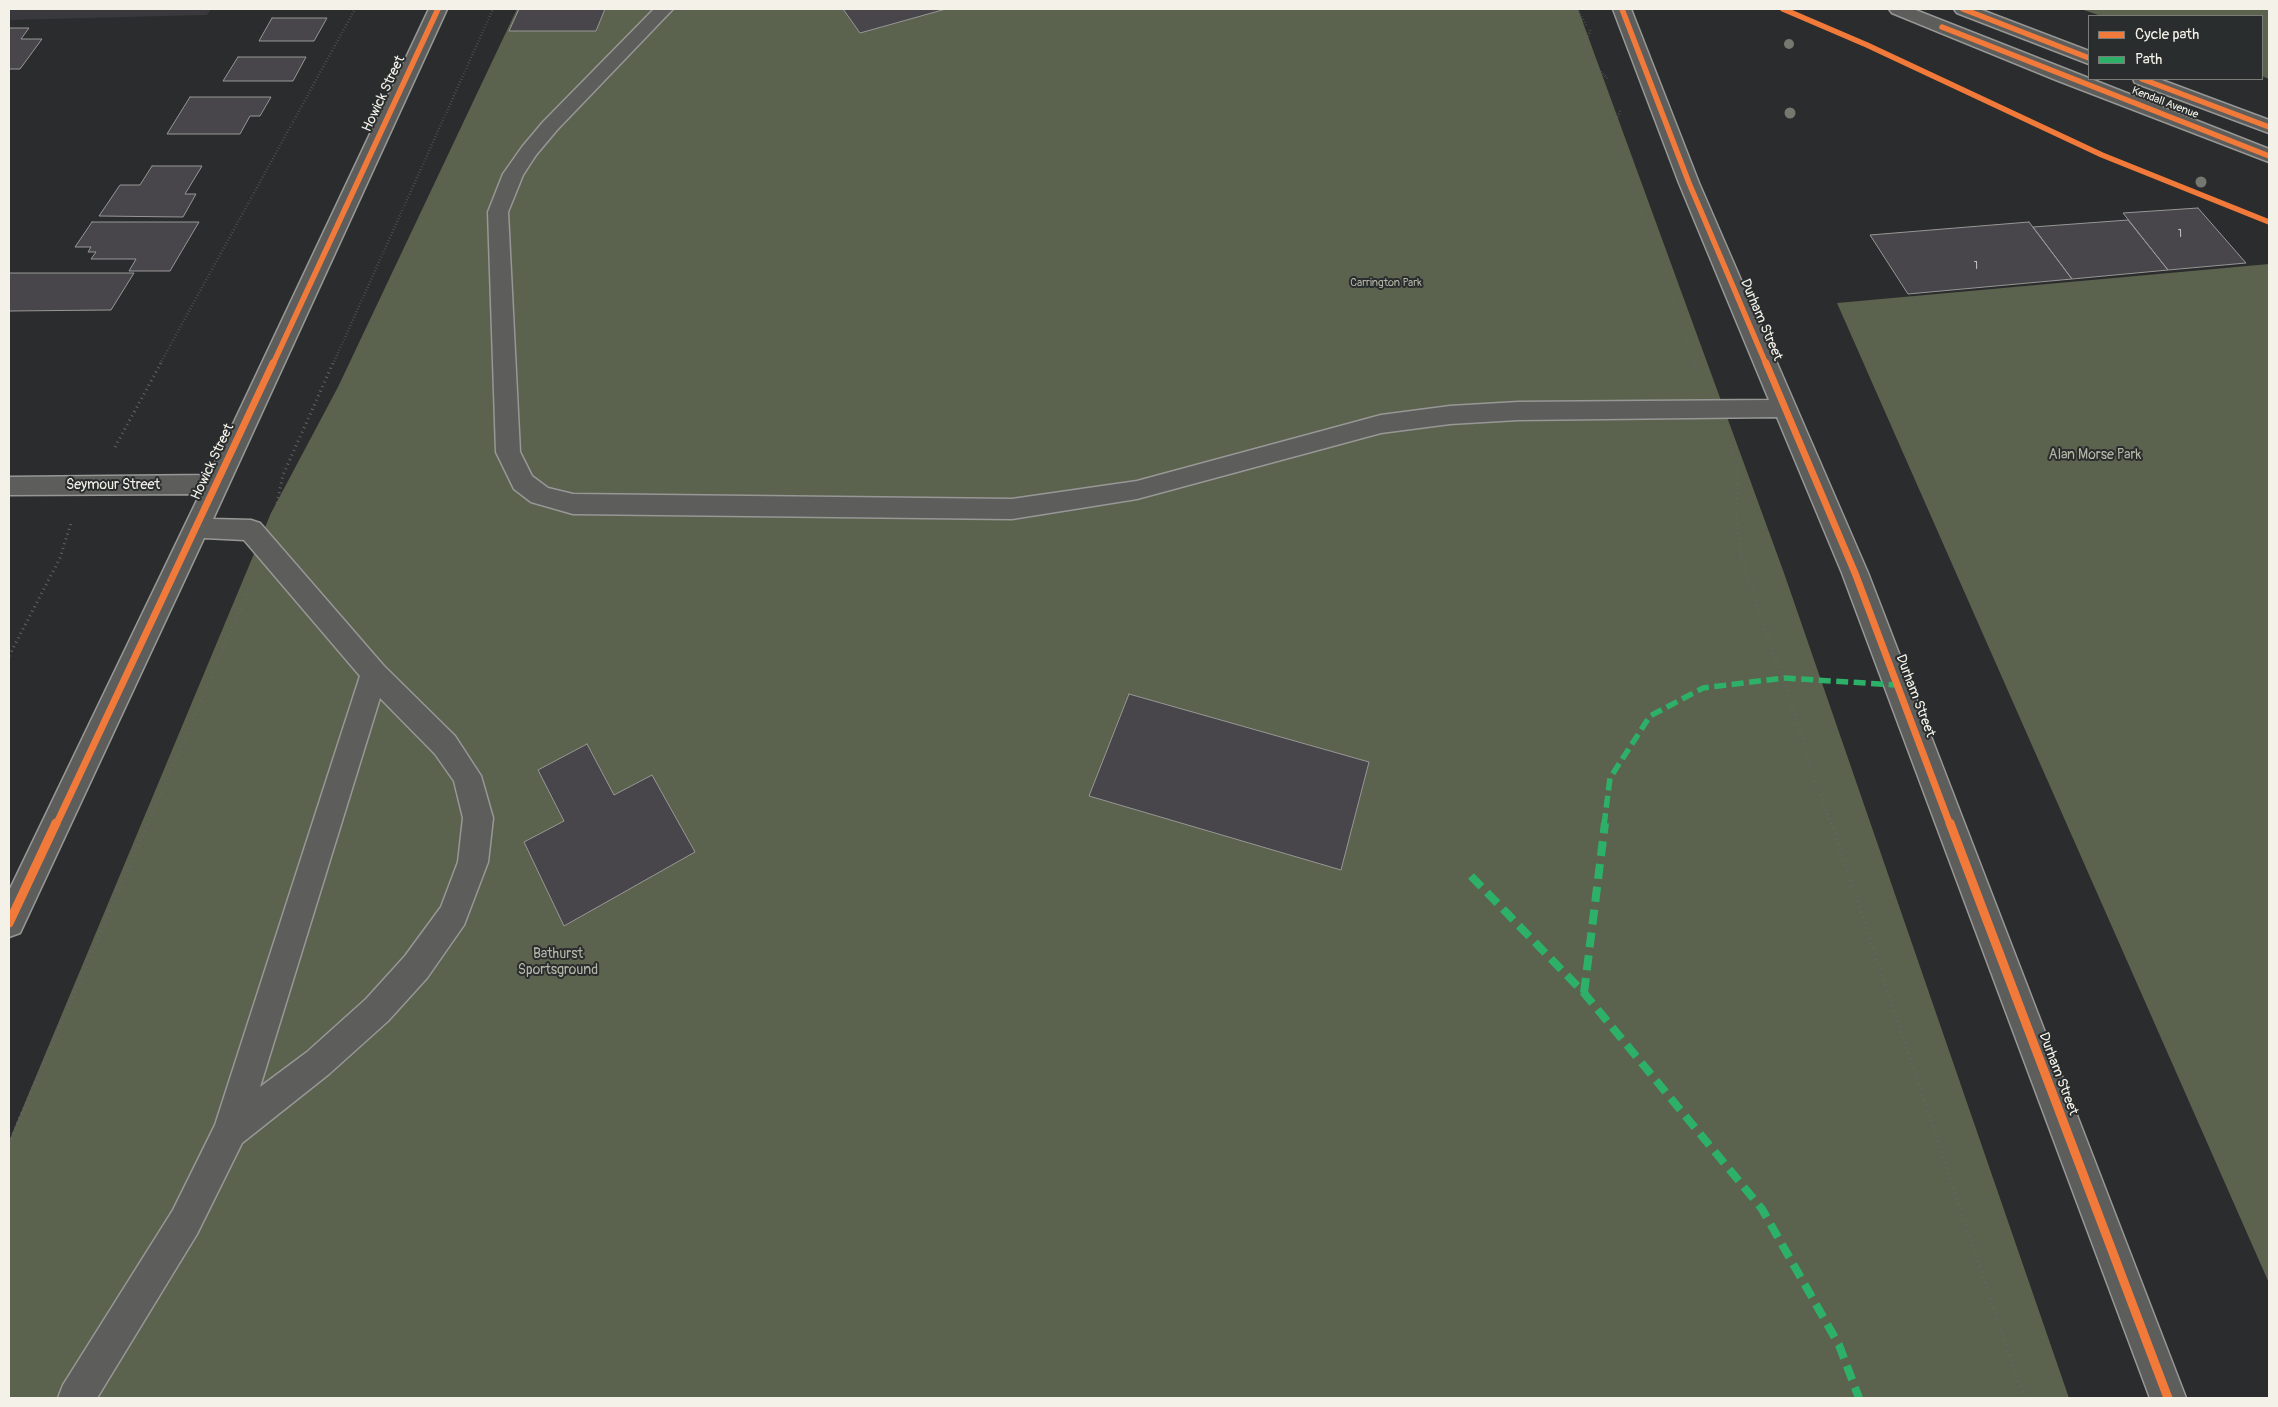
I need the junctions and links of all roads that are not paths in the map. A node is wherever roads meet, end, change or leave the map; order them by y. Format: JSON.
{"nodes":[{"id":1,"x":438,"y":9,"type":"edge"},
{"id":2,"x":664,"y":9,"type":"edge"},
{"id":3,"x":1622,"y":9,"type":"edge"},
{"id":4,"x":1898,"y":9,"type":"edge"},
{"id":5,"x":1962,"y":9,"type":"edge"},
{"id":6,"x":2088,"y":58,"type":"edge"},
{"id":7,"x":2145,"y":80,"type":"edge"},
{"id":8,"x":2269,"y":127,"type":"edge"},
{"id":9,"x":2269,"y":156,"type":"edge"},
{"id":10,"x":1786,"y":408,"type":"junction"},
{"id":11,"x":217,"y":484,"type":"junction"},
{"id":12,"x":9,"y":486,"type":"edge"},
{"id":13,"x":196,"y":528,"type":"junction"},
{"id":14,"x":374,"y":674,"type":"junction"},
{"id":15,"x":9,"y":924,"type":"edge"},
{"id":16,"x":230,"y":1130,"type":"junction"},
{"id":17,"x":76,"y":1398,"type":"edge"},
{"id":18,"x":2168,"y":1398,"type":"edge"}],
"edges":[{"from":1,"to":11,"type":"main road","name":"Howick Street"},
{"from":2,"to":10,"type":"main road"},
{"from":3,"to":10,"type":"main road","name":"Durham Street"},
{"from":4,"to":9,"type":"main road","name":"Kendall Avenue"},
{"from":5,"to":6,"type":"main road"},
{"from":7,"to":8,"type":"main road","name":"Kendall Avenue"},
{"from":10,"to":18,"type":"main road","name":"Durham Street"},
{"from":11,"to":12,"type":"main road","name":"Seymour Street"},
{"from":11,"to":13,"type":"main road","name":"Howick Street"},
{"from":13,"to":14,"type":"main road"},
{"from":13,"to":15,"type":"main road","name":"Howick Street"},
{"from":14,"to":16,"type":"main road"},
{"from":14,"to":16,"type":"main road"},
{"from":16,"to":17,"type":"main road"}]}
